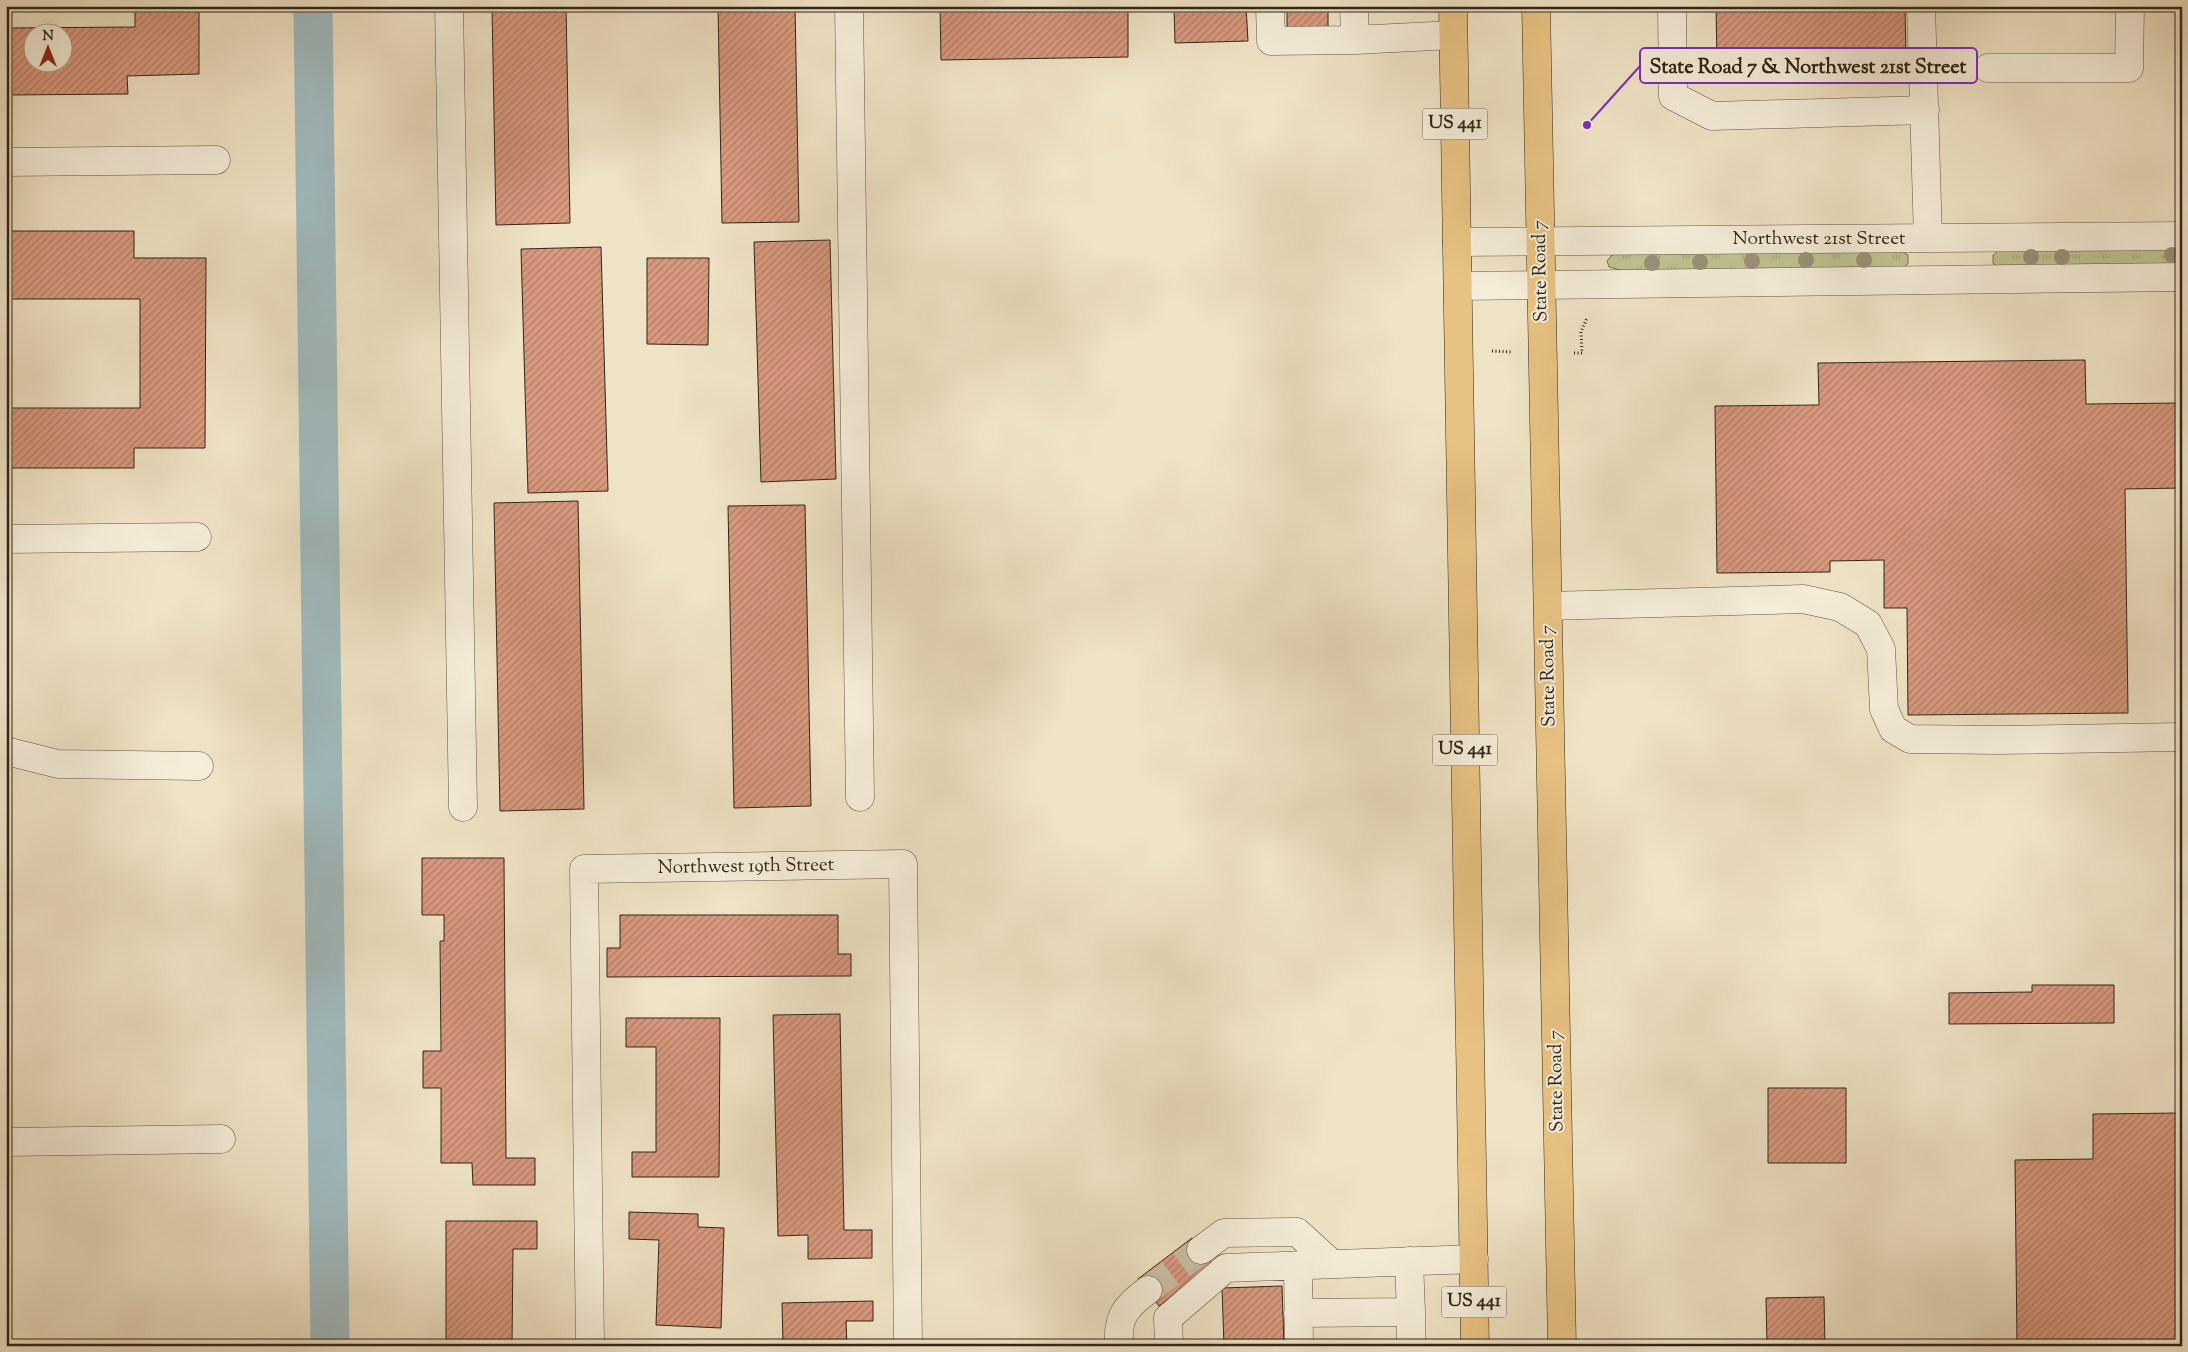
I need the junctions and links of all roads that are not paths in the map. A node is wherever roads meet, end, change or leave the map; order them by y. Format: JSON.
{"nodes":[{"id":1,"x":449,"y":6,"type":"edge"},
{"id":2,"x":849,"y":6,"type":"edge"},
{"id":3,"x":1270,"y":6,"type":"edge"},
{"id":4,"x":1354,"y":6,"type":"edge"},
{"id":5,"x":1453,"y":6,"type":"edge"},
{"id":6,"x":1536,"y":6,"type":"edge"},
{"id":7,"x":1672,"y":6,"type":"edge"},
{"id":8,"x":1921,"y":6,"type":"edge"},
{"id":9,"x":2130,"y":6,"type":"edge"},
{"id":10,"x":1453,"y":35,"type":"junction"},
{"id":11,"x":1355,"y":40,"type":"junction"},
{"id":12,"x":1988,"y":68,"type":"dead end"},
{"id":13,"x":1925,"y":110,"type":"junction"},
{"id":14,"x":216,"y":160,"type":"dead end"},
{"id":15,"x":6,"y":162,"type":"edge"},
{"id":16,"x":2182,"y":236,"type":"edge"},
{"id":17,"x":1928,"y":238,"type":"junction"},
{"id":18,"x":1541,"y":241,"type":"junction"},
{"id":19,"x":1457,"y":242,"type":"junction"},
{"id":20,"x":2182,"y":278,"type":"edge"},
{"id":21,"x":1458,"y":286,"type":"junction"},
{"id":22,"x":1542,"y":286,"type":"junction"},
{"id":23,"x":197,"y":537,"type":"dead end"},
{"id":24,"x":6,"y":539,"type":"edge"},
{"id":25,"x":1548,"y":606,"type":"junction"},
{"id":26,"x":2182,"y":737,"type":"edge"},
{"id":27,"x":6,"y":751,"type":"edge"},
{"id":28,"x":199,"y":766,"type":"dead end"},
{"id":29,"x":860,"y":797,"type":"dead end"},
{"id":30,"x":464,"y":807,"type":"dead end"},
{"id":31,"x":221,"y":1139,"type":"dead end"},
{"id":32,"x":6,"y":1142,"type":"edge"},
{"id":33,"x":1201,"y":1250,"type":"tunnel mouth"},
{"id":34,"x":1474,"y":1258,"type":"junction"},
{"id":35,"x":1409,"y":1261,"type":"junction"},
{"id":36,"x":1331,"y":1263,"type":"junction"},
{"id":37,"x":1298,"y":1265,"type":"junction"},
{"id":38,"x":1148,"y":1290,"type":"tunnel mouth"},
{"id":39,"x":1411,"y":1312,"type":"junction"},
{"id":40,"x":1298,"y":1313,"type":"junction"},
{"id":41,"x":590,"y":1346,"type":"edge"},
{"id":42,"x":908,"y":1346,"type":"edge"},
{"id":43,"x":1119,"y":1346,"type":"edge"},
{"id":44,"x":1169,"y":1346,"type":"edge"},
{"id":45,"x":1299,"y":1346,"type":"edge"},
{"id":46,"x":1411,"y":1346,"type":"edge"},
{"id":47,"x":1475,"y":1346,"type":"edge"},
{"id":48,"x":1562,"y":1346,"type":"edge"}],
"edges":[{"from":1,"to":30,"type":"street"},
{"from":2,"to":29,"type":"street"},
{"from":3,"to":11,"type":"street"},
{"from":4,"to":11,"type":"street"},
{"from":5,"to":10,"type":"main road","number":"US 441"},
{"from":6,"to":18,"type":"main road","name":"State Road 7"},
{"from":7,"to":13,"type":"street"},
{"from":8,"to":13,"type":"street"},
{"from":9,"to":12,"type":"street"},
{"from":10,"to":11,"type":"street"},
{"from":10,"to":19,"type":"main road","number":"US 441"},
{"from":13,"to":17,"type":"street"},
{"from":14,"to":15,"type":"street"},
{"from":16,"to":17,"type":"street","name":"Northwest 21st Street"},
{"from":17,"to":18,"type":"street","name":"Northwest 21st Street"},
{"from":18,"to":19,"type":"street","name":"Northwest 21st Street"},
{"from":18,"to":22,"type":"main road","name":"State Road 7"},
{"from":19,"to":21,"type":"main road","number":"US 441"},
{"from":20,"to":22,"type":"street"},
{"from":21,"to":22,"type":"street"},
{"from":21,"to":34,"type":"main road","number":"US 441"},
{"from":22,"to":25,"type":"main road","name":"State Road 7"},
{"from":23,"to":24,"type":"street"},
{"from":25,"to":26,"type":"street"},
{"from":25,"to":48,"type":"main road","name":"State Road 7"},
{"from":27,"to":28,"type":"street"},
{"from":31,"to":32,"type":"street"},
{"from":33,"to":36,"type":"street"},
{"from":34,"to":35,"type":"street"},
{"from":34,"to":47,"type":"main road","number":"US 441"},
{"from":35,"to":36,"type":"street"},
{"from":35,"to":39,"type":"street"},
{"from":36,"to":37,"type":"street"},
{"from":37,"to":40,"type":"street"},
{"from":37,"to":44,"type":"street"},
{"from":38,"to":43,"type":"street"},
{"from":39,"to":40,"type":"street"},
{"from":39,"to":46,"type":"street"},
{"from":40,"to":45,"type":"street"},
{"from":41,"to":42,"type":"street","name":"Northwest 19th Street"}]}
